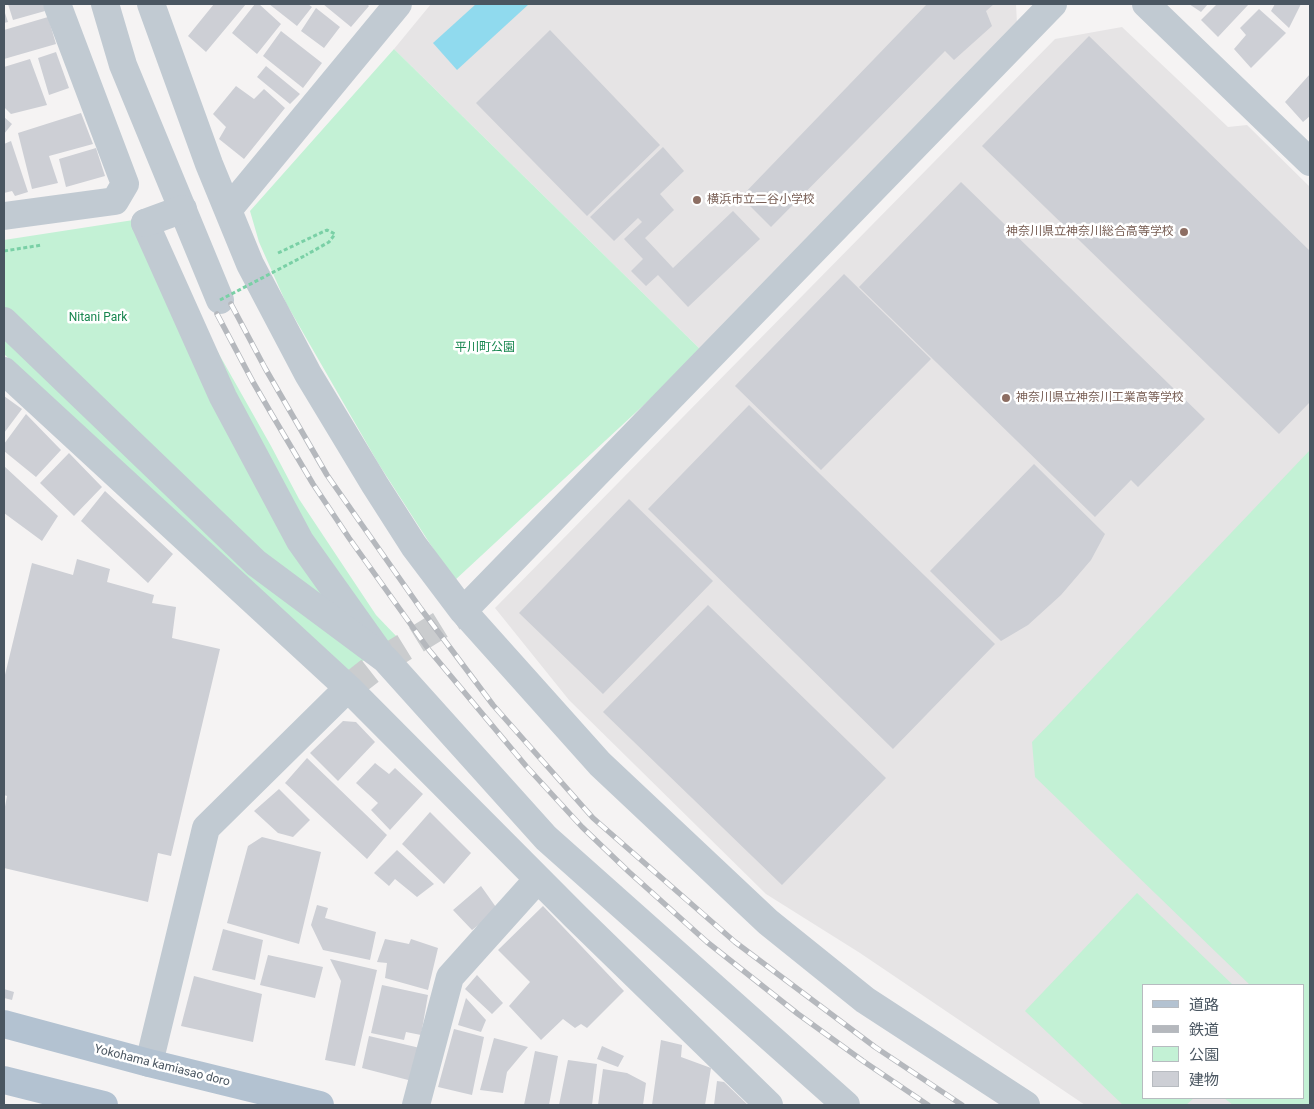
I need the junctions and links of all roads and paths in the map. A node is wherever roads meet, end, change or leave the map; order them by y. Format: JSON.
{"nodes":[{"id":1,"x":57,"y":4,"type":"edge"},
{"id":2,"x":104,"y":4,"type":"edge"},
{"id":3,"x":151,"y":4,"type":"edge"},
{"id":4,"x":398,"y":4,"type":"edge"},
{"id":5,"x":1053,"y":4,"type":"edge"},
{"id":6,"x":1146,"y":4,"type":"edge"},
{"id":7,"x":1310,"y":162,"type":"edge"},
{"id":8,"x":183,"y":209,"type":"junction"},
{"id":9,"x":228,"y":210,"type":"junction"},
{"id":10,"x":4,"y":216,"type":"edge"},
{"id":11,"x":274,"y":255,"type":"dead end"},
{"id":12,"x":220,"y":300,"type":"joint"},
{"id":13,"x":4,"y":321,"type":"edge"},
{"id":14,"x":4,"y":371,"type":"edge"},
{"id":15,"x":463,"y":611,"type":"junction"},
{"id":16,"x":385,"y":659,"type":"junction"},
{"id":17,"x":348,"y":688,"type":"junction"},
{"id":18,"x":538,"y":878,"type":"junction"},
{"id":19,"x":4,"y":1024,"type":"edge"},
{"id":20,"x":149,"y":1063,"type":"junction"},
{"id":21,"x":4,"y":1080,"type":"edge"},
{"id":22,"x":104,"y":1105,"type":"edge"},
{"id":23,"x":320,"y":1105,"type":"edge"},
{"id":24,"x":416,"y":1105,"type":"edge"},
{"id":25,"x":770,"y":1105,"type":"edge"},
{"id":26,"x":846,"y":1105,"type":"edge"},
{"id":27,"x":1026,"y":1105,"type":"edge"}],
"edges":[{"from":1,"to":10,"type":"street"},
{"from":2,"to":8,"type":"street"},
{"from":3,"to":9,"type":"street"},
{"from":4,"to":9,"type":"street"},
{"from":5,"to":15,"type":"street"},
{"from":6,"to":7,"type":"street"},
{"from":8,"to":12,"type":"street"},
{"from":8,"to":16,"type":"street","bridge":true},
{"from":9,"to":15,"type":"street"},
{"from":11,"to":12,"type":"path","bridge":true},
{"from":13,"to":16,"type":"street","bridge":true},
{"from":14,"to":17,"type":"street"},
{"from":15,"to":27,"type":"street"},
{"from":16,"to":26,"type":"street","bridge":true},
{"from":17,"to":18,"type":"street"},
{"from":17,"to":20,"type":"street"},
{"from":18,"to":24,"type":"street"},
{"from":18,"to":25,"type":"street"},
{"from":19,"to":20,"type":"main road","name":"Yokohama kamiasao doro"},
{"from":20,"to":23,"type":"main road","name":"Yokohama kamiasao doro"},
{"from":21,"to":22,"type":"main road"}]}
